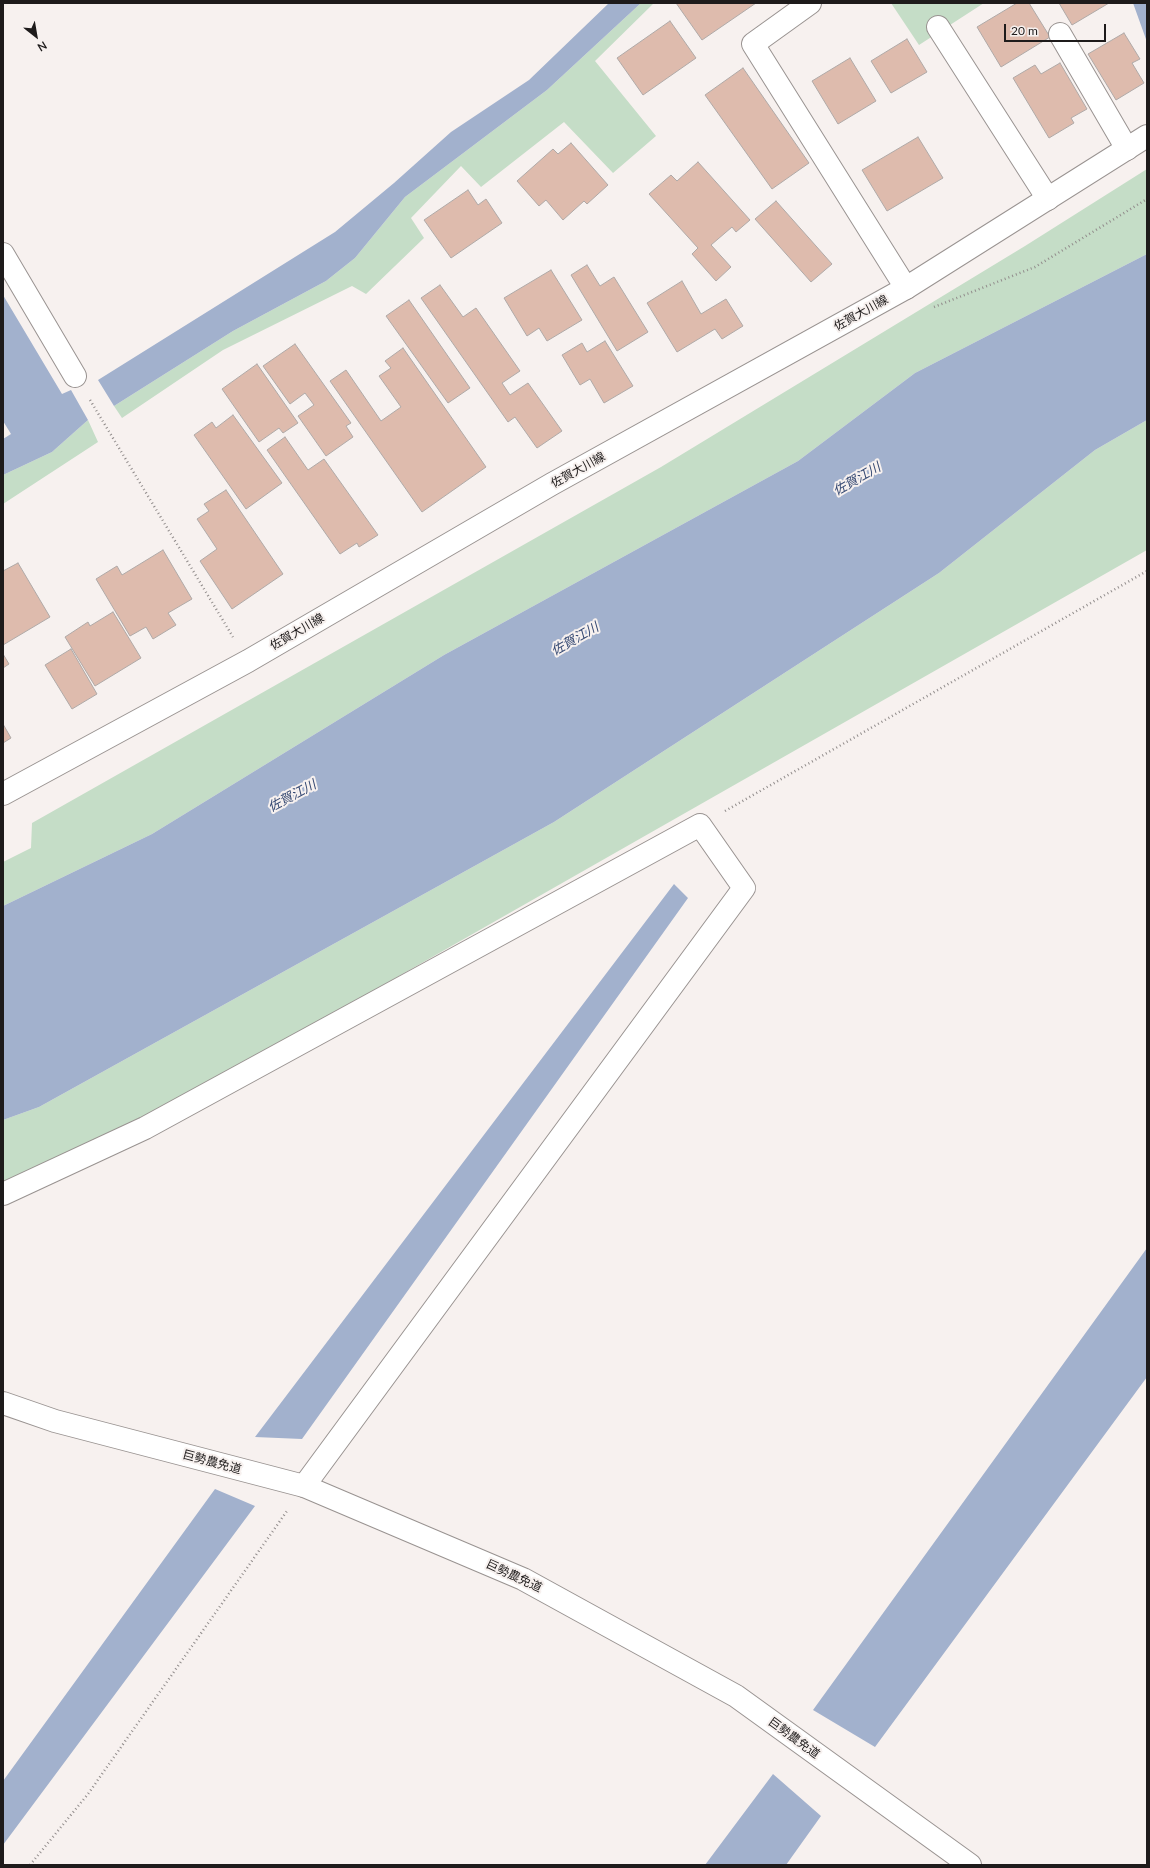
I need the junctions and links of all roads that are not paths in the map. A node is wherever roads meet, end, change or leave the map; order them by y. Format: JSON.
{"nodes":[{"id":1,"x":810,"y":3,"type":"edge"},
{"id":2,"x":938,"y":28,"type":"dead end"},
{"id":3,"x":1060,"y":34,"type":"dead end"},
{"id":4,"x":1147,"y":136,"type":"edge"},
{"id":5,"x":1128,"y":148,"type":"junction"},
{"id":6,"x":1048,"y":199,"type":"junction"},
{"id":7,"x":3,"y":254,"type":"edge"},
{"id":8,"x":906,"y":288,"type":"junction"},
{"id":9,"x":75,"y":376,"type":"road end"},
{"id":10,"x":3,"y":794,"type":"edge"},
{"id":11,"x":3,"y":1194,"type":"edge"},
{"id":12,"x":3,"y":1403,"type":"edge"},
{"id":13,"x":304,"y":1486,"type":"junction"},
{"id":14,"x":970,"y":1865,"type":"edge"}],
"edges":[{"from":1,"to":8,"type":"street"},
{"from":2,"to":6,"type":"street"},
{"from":3,"to":5,"type":"street"},
{"from":4,"to":5,"type":"street","name":"佐賀大川線"},
{"from":5,"to":6,"type":"street","name":"佐賀大川線"},
{"from":6,"to":8,"type":"street","name":"佐賀大川線"},
{"from":7,"to":9,"type":"street"},
{"from":8,"to":10,"type":"street","name":"佐賀大川線"},
{"from":11,"to":13,"type":"street"},
{"from":12,"to":13,"type":"street","name":"巨勢農免道"},
{"from":13,"to":14,"type":"street","name":"巨勢農免道"}]}
